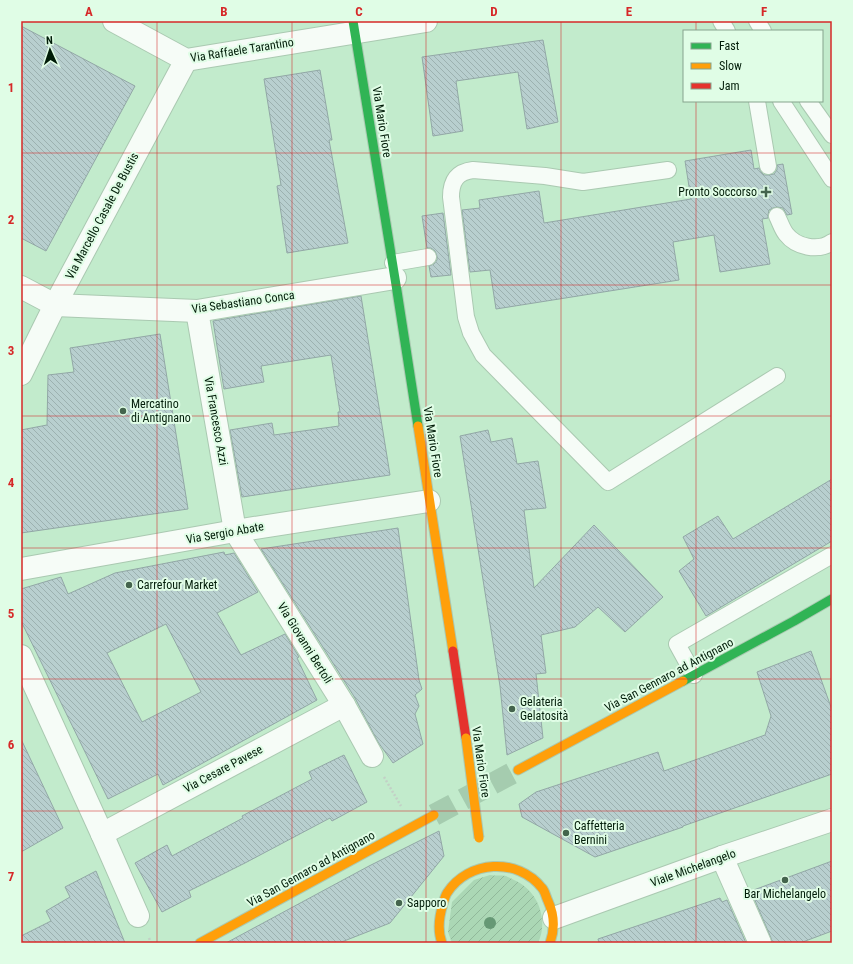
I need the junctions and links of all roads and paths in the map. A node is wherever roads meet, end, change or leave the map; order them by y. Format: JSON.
{"nodes":[{"id":1,"x":114,"y":21,"type":"edge"},
{"id":2,"x":426,"y":21,"type":"edge"},
{"id":3,"x":721,"y":21,"type":"edge"},
{"id":4,"x":757,"y":21,"type":"edge"},
{"id":5,"x":354,"y":27,"type":"edge"},
{"id":6,"x":726,"y":30,"type":"edge"},
{"id":7,"x":762,"y":30,"type":"edge"},
{"id":8,"x":186,"y":60,"type":"junction"},
{"id":9,"x":757,"y":102,"type":"edge"},
{"id":10,"x":782,"y":102,"type":"edge"},
{"id":11,"x":809,"y":102,"type":"edge"},
{"id":12,"x":832,"y":136,"type":"edge"},
{"id":13,"x":768,"y":166,"type":"dead end"},
{"id":14,"x":668,"y":170,"type":"dead end"},
{"id":15,"x":832,"y":179,"type":"edge"},
{"id":16,"x":777,"y":216,"type":"dead end"},
{"id":17,"x":832,"y":242,"type":"edge"},
{"id":18,"x":428,"y":257,"type":"dead end"},
{"id":19,"x":394,"y":270,"type":"junction"},
{"id":20,"x":21,"y":287,"type":"edge"},
{"id":21,"x":55,"y":305,"type":"junction"},
{"id":22,"x":196,"y":311,"type":"junction"},
{"id":23,"x":21,"y":374,"type":"edge"},
{"id":24,"x":777,"y":376,"type":"dead end"},
{"id":25,"x":430,"y":501,"type":"junction"},
{"id":26,"x":235,"y":531,"type":"junction"},
{"id":27,"x":832,"y":555,"type":"edge"},
{"id":28,"x":21,"y":569,"type":"edge"},
{"id":29,"x":832,"y":599,"type":"edge"},
{"id":30,"x":21,"y":656,"type":"edge"},
{"id":31,"x":694,"y":675,"type":"junction"},
{"id":32,"x":344,"y":705,"type":"junction"},
{"id":33,"x":372,"y":756,"type":"joint"},
{"id":34,"x":518,"y":770,"type":"tunnel mouth"},
{"id":35,"x":434,"y":815,"type":"tunnel mouth"},
{"id":36,"x":832,"y":820,"type":"edge"},
{"id":37,"x":413,"y":827,"type":"junction"},
{"id":38,"x":102,"y":834,"type":"junction"},
{"id":39,"x":479,"y":842,"type":"dead end"},
{"id":40,"x":722,"y":857,"type":"junction"},
{"id":41,"x":138,"y":916,"type":"dead end"},
{"id":42,"x":554,"y":918,"type":"junction"},
{"id":43,"x":200,"y":943,"type":"edge"},
{"id":44,"x":442,"y":943,"type":"edge"},
{"id":45,"x":550,"y":943,"type":"edge"},
{"id":46,"x":760,"y":943,"type":"edge"}],
"edges":[{"from":1,"to":8,"type":"street","name":"Via Raffaele Tarantino"},
{"from":2,"to":5,"type":"street","name":"Via Raffaele Tarantino"},
{"from":3,"to":6,"type":"lane"},
{"from":4,"to":7,"type":"lane"},
{"from":5,"to":8,"type":"street","name":"Via Raffaele Tarantino"},
{"from":5,"to":19,"type":"street","name":"Via Mario Fiore"},
{"from":8,"to":21,"type":"street","name":"Via Marcello Casale De Bustis"},
{"from":9,"to":13,"type":"lane"},
{"from":10,"to":15,"type":"lane"},
{"from":11,"to":12,"type":"lane"},
{"from":14,"to":24,"type":"lane"},
{"from":16,"to":17,"type":"lane"},
{"from":18,"to":19,"type":"lane"},
{"from":19,"to":22,"type":"street","name":"Via Sebastiano Conca"},
{"from":19,"to":25,"type":"street","name":"Via Mario Fiore"},
{"from":20,"to":21,"type":"street","name":"Via Sebastiano Conca"},
{"from":21,"to":22,"type":"street","name":"Via Sebastiano Conca"},
{"from":21,"to":23,"type":"street","name":"Via Marcello Casale De Bustis"},
{"from":22,"to":26,"type":"street","name":"Via Francesco Azzi"},
{"from":25,"to":26,"type":"street","name":"Via Sergio Abate"},
{"from":25,"to":39,"type":"street","name":"Via Mario Fiore","bridge":true},
{"from":26,"to":28,"type":"street","name":"Via Sergio Abate"},
{"from":26,"to":32,"type":"street","name":"Via Giovanni Bertoli"},
{"from":27,"to":31,"type":"lane"},
{"from":29,"to":31,"type":"street","name":"Via San Gennaro ad Antignano"},
{"from":30,"to":38,"type":"street"},
{"from":31,"to":34,"type":"street","name":"Via San Gennaro ad Antignano"},
{"from":32,"to":33,"type":"street","name":"Via Giovanni Bertoli"},
{"from":32,"to":38,"type":"street","name":"Via Cesare Pavese"},
{"from":33,"to":37,"type":"path"},
{"from":35,"to":37,"type":"street","name":"Via San Gennaro ad Antignano"},
{"from":36,"to":40,"type":"street","name":"Viale Michelangelo"},
{"from":37,"to":43,"type":"street","name":"Via San Gennaro ad Antignano"},
{"from":38,"to":41,"type":"street"},
{"from":40,"to":42,"type":"street","name":"Viale Michelangelo"},
{"from":40,"to":46,"type":"street"},
{"from":42,"to":44,"type":"street"},
{"from":42,"to":45,"type":"street"}]}
